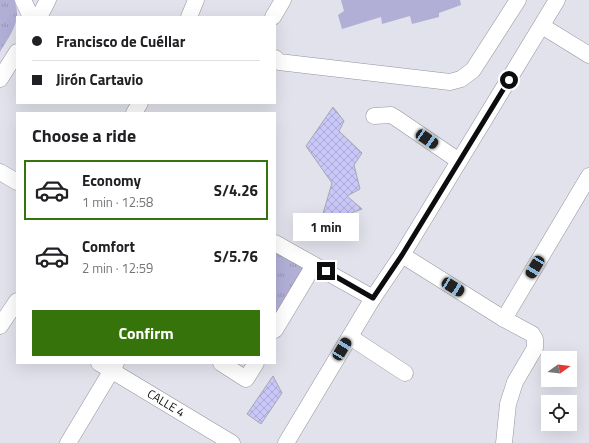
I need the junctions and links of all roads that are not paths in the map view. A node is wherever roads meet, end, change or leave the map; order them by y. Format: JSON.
{"nodes":[{"id":1,"x":23,"y":0,"type":"edge"},
{"id":2,"x":48,"y":0,"type":"edge"},
{"id":3,"x":196,"y":0,"type":"edge"},
{"id":4,"x":283,"y":0,"type":"edge"},
{"id":5,"x":518,"y":0,"type":"edge"},
{"id":6,"x":557,"y":0,"type":"edge"},
{"id":7,"x":31,"y":16,"type":"edge"},
{"id":8,"x":40,"y":16,"type":"edge"},
{"id":9,"x":189,"y":16,"type":"edge"},
{"id":10,"x":274,"y":16,"type":"edge"},
{"id":11,"x":542,"y":26,"type":"junction"},
{"id":12,"x":16,"y":54,"type":"edge"},
{"id":13,"x":589,"y":55,"type":"edge"},
{"id":14,"x":276,"y":59,"type":"edge"},
{"id":15,"x":0,"y":79,"type":"edge"},
{"id":16,"x":374,"y":116,"type":"dead end"},
{"id":17,"x":459,"y":161,"type":"junction"},
{"id":18,"x":0,"y":172,"type":"edge"},
{"id":19,"x":589,"y":176,"type":"edge"},
{"id":20,"x":16,"y":181,"type":"edge"},
{"id":21,"x":276,"y":244,"type":"edge"},
{"id":22,"x":402,"y":255,"type":"junction"},
{"id":23,"x":314,"y":265,"type":"junction"},
{"id":24,"x":373,"y":298,"type":"junction"},
{"id":25,"x":15,"y":309,"type":"edge"},
{"id":26,"x":504,"y":319,"type":"junction"},
{"id":27,"x":0,"y":326,"type":"edge"},
{"id":28,"x":276,"y":328,"type":"edge"},
{"id":29,"x":350,"y":337,"type":"junction"},
{"id":30,"x":223,"y":364,"type":"edge"},
{"id":31,"x":255,"y":364,"type":"edge"},
{"id":32,"x":109,"y":365,"type":"edge"},
{"id":33,"x":405,"y":373,"type":"dead end"},
{"id":34,"x":293,"y":441,"type":"edge"},
{"id":35,"x":68,"y":443,"type":"edge"},
{"id":36,"x":232,"y":443,"type":"edge"},
{"id":37,"x":504,"y":443,"type":"edge"}],
"edges":[{"from":1,"to":7,"type":"street"},
{"from":2,"to":8,"type":"street"},
{"from":3,"to":9,"type":"street"},
{"from":4,"to":10,"type":"street"},
{"from":5,"to":14,"type":"street"},
{"from":6,"to":11,"type":"street"},
{"from":11,"to":13,"type":"street"},
{"from":11,"to":17,"type":"street"},
{"from":12,"to":15,"type":"street"},
{"from":16,"to":17,"type":"street"},
{"from":17,"to":22,"type":"street"},
{"from":18,"to":20,"type":"street"},
{"from":19,"to":26,"type":"street"},
{"from":21,"to":23,"type":"street"},
{"from":22,"to":24,"type":"street"},
{"from":22,"to":26,"type":"street"},
{"from":23,"to":24,"type":"street"},
{"from":23,"to":28,"type":"street"},
{"from":24,"to":29,"type":"street"},
{"from":25,"to":27,"type":"street"},
{"from":26,"to":37,"type":"street"},
{"from":29,"to":33,"type":"street"},
{"from":29,"to":34,"type":"street"},
{"from":30,"to":31,"type":"street"},
{"from":32,"to":35,"type":"street"},
{"from":32,"to":36,"type":"street","name":"CALLE 4"}]}
